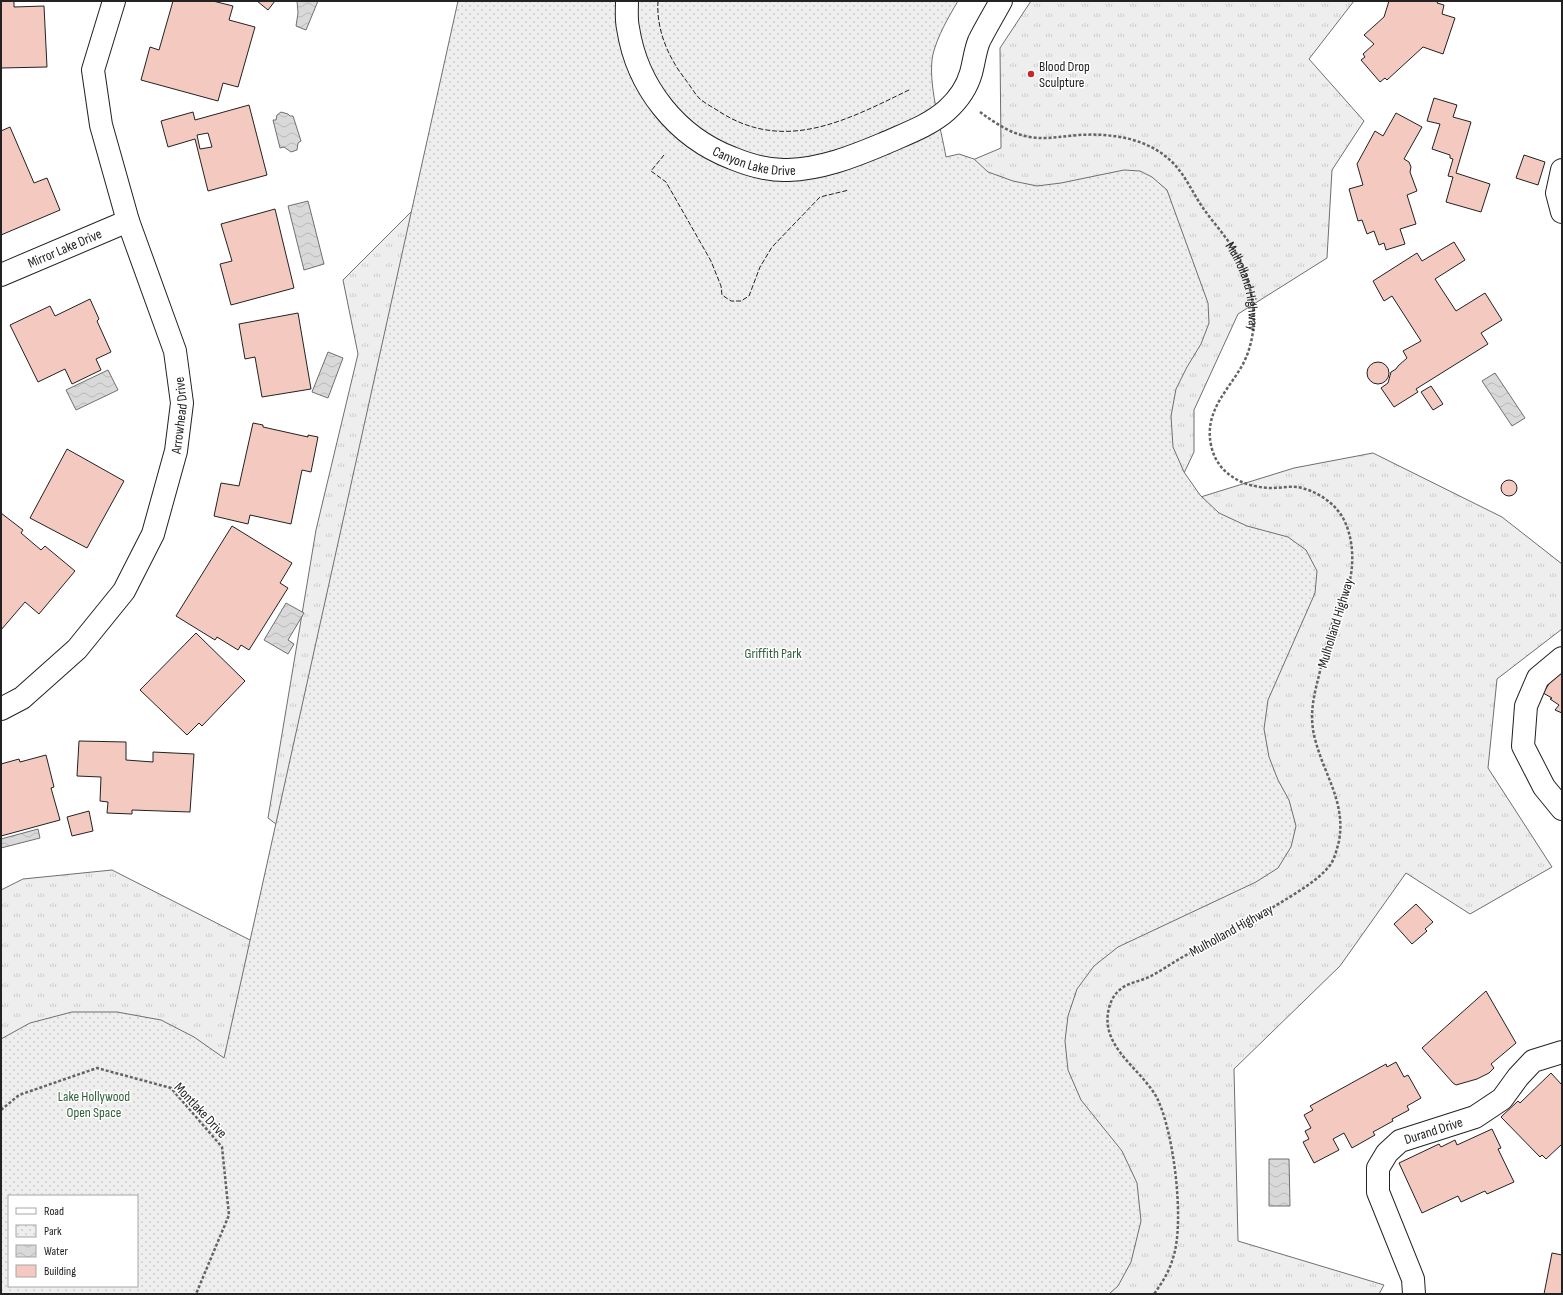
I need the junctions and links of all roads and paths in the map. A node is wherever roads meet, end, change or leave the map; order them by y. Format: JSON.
{"nodes":[{"id":1,"x":114,"y":1,"type":"edge"},
{"id":2,"x":627,"y":1,"type":"edge"},
{"id":3,"x":1001,"y":1,"type":"edge"},
{"id":4,"x":959,"y":97,"type":"junction"},
{"id":5,"x":1562,"y":170,"type":"edge"},
{"id":6,"x":1562,"y":212,"type":"edge"},
{"id":7,"x":128,"y":221,"type":"junction"},
{"id":8,"x":1,"y":275,"type":"edge"},
{"id":9,"x":1562,"y":658,"type":"edge"},
{"id":10,"x":1,"y":710,"type":"edge"},
{"id":11,"x":1562,"y":809,"type":"edge"},
{"id":12,"x":1562,"y":1052,"type":"edge"},
{"id":13,"x":1,"y":1110,"type":"edge"},
{"id":14,"x":196,"y":1294,"type":"edge"},
{"id":15,"x":1154,"y":1294,"type":"edge"},
{"id":16,"x":1414,"y":1294,"type":"edge"}],
"edges":[{"from":1,"to":7,"type":"street","name":"Arrowhead Drive"},
{"from":2,"to":4,"type":"street","name":"Canyon Lake Drive"},
{"from":3,"to":4,"type":"street"},
{"from":4,"to":15,"type":"path","name":"Mulholland Highway"},
{"from":5,"to":6,"type":"street"},
{"from":7,"to":8,"type":"street","name":"Mirror Lake Drive"},
{"from":7,"to":10,"type":"street","name":"Arrowhead Drive"},
{"from":9,"to":11,"type":"street"},
{"from":12,"to":16,"type":"street","name":"Durand Drive"},
{"from":13,"to":14,"type":"path","name":"Montlake Drive"}]}
